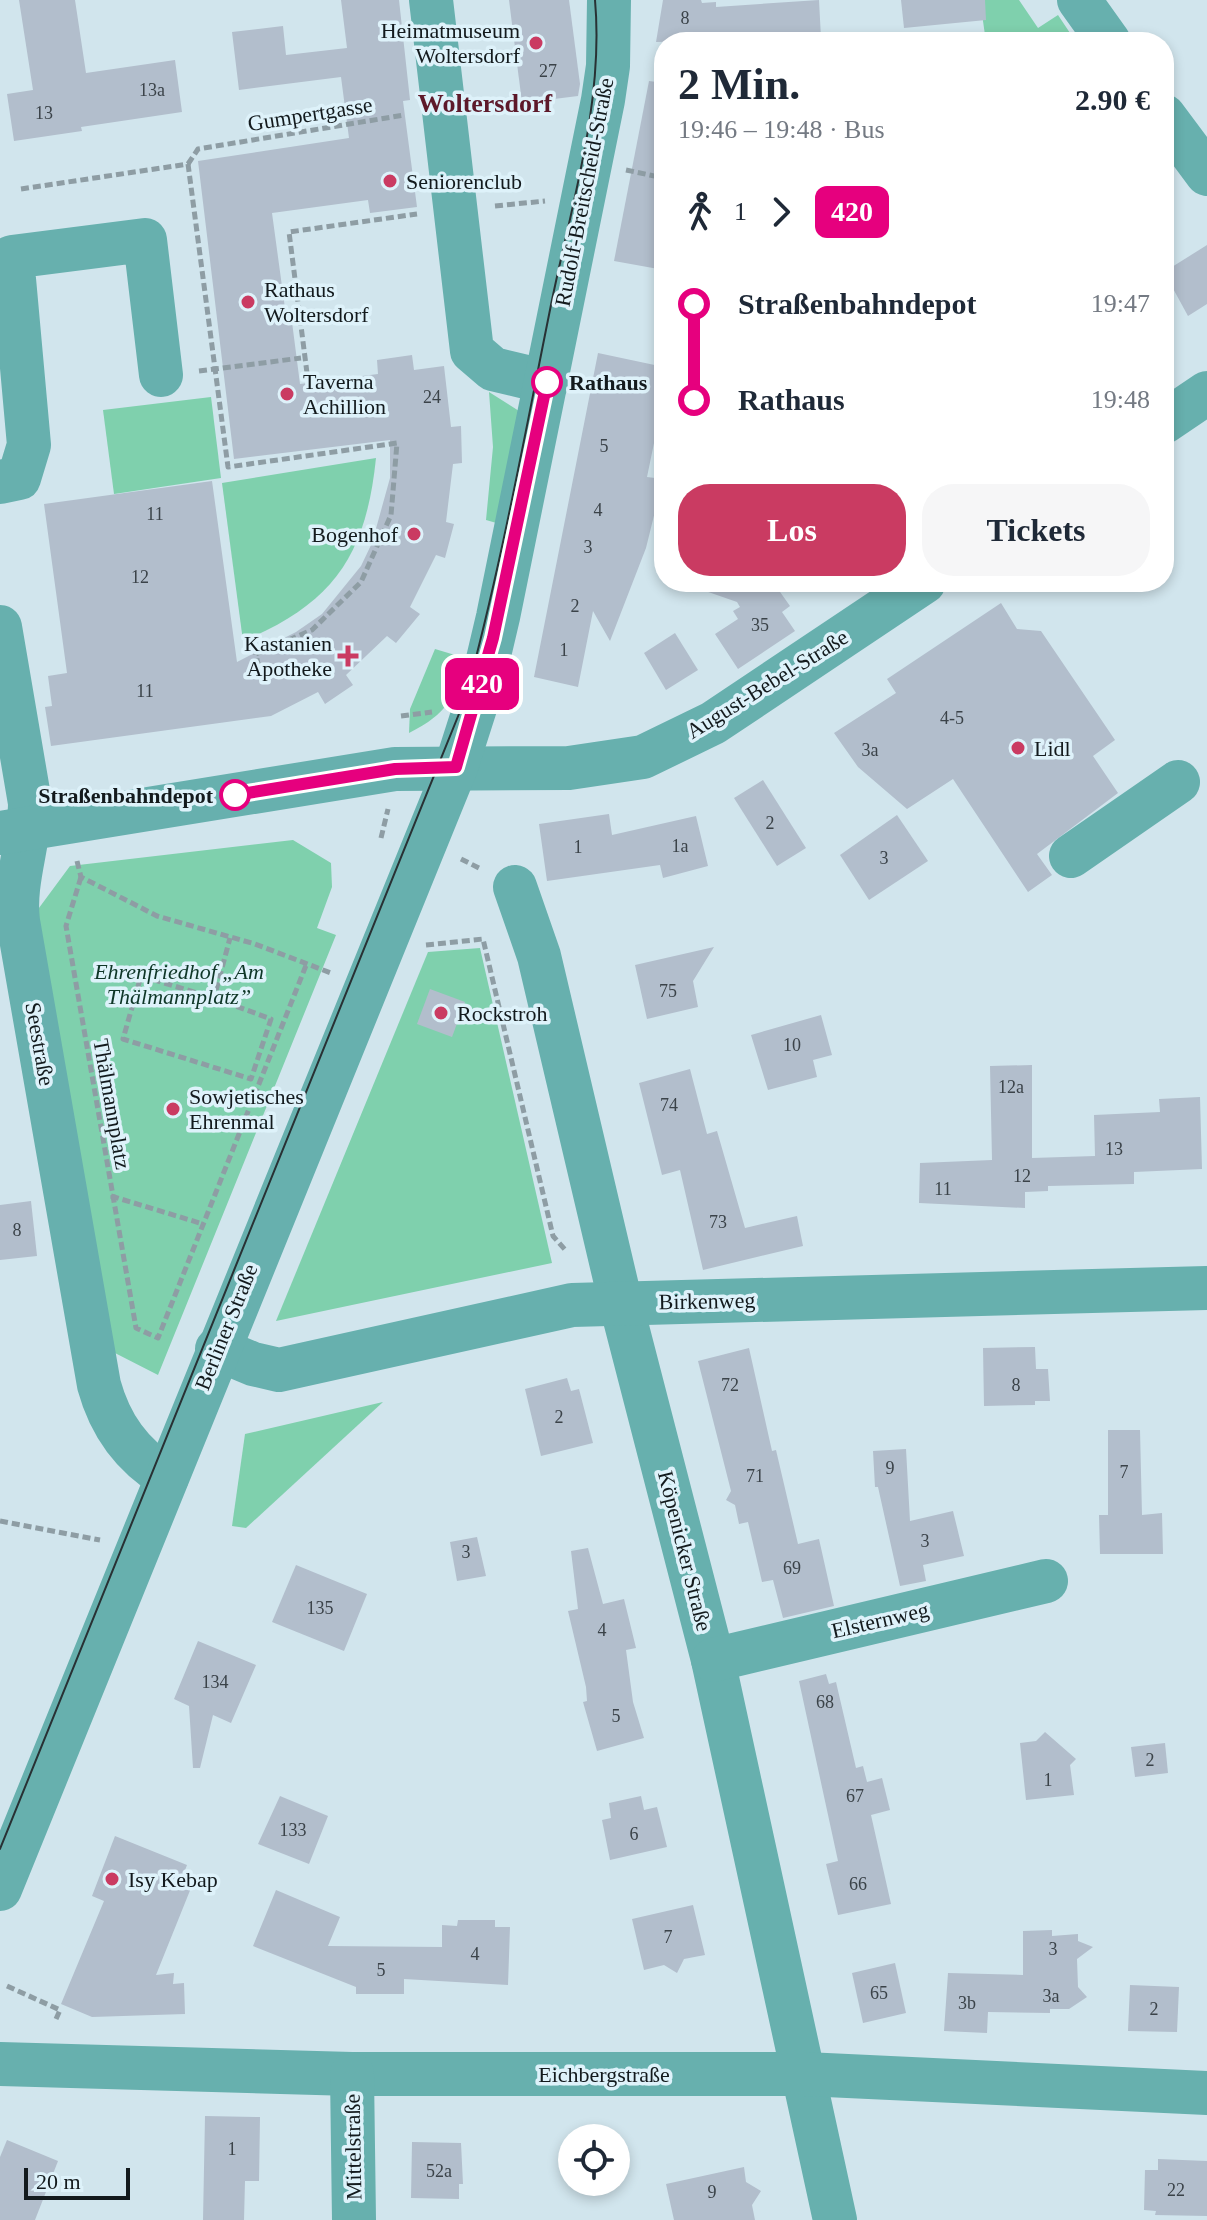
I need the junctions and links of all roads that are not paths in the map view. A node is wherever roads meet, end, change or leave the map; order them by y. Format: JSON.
{"nodes":[{"id":1,"x":431,"y":0,"type":"edge"},
{"id":2,"x":609,"y":0,"type":"edge"},
{"id":3,"x":1079,"y":0,"type":"edge"},
{"id":4,"x":1102,"y":32,"type":"edge"},
{"id":5,"x":1174,"y":129,"type":"edge"},
{"id":6,"x":1207,"y":174,"type":"edge"},
{"id":7,"x":161,"y":375,"type":"road end"},
{"id":8,"x":547,"y":382,"type":"junction"},
{"id":9,"x":1207,"y":393,"type":"edge"},
{"id":10,"x":1174,"y":415,"type":"edge"},
{"id":11,"x":0,"y":482,"type":"edge"},
{"id":12,"x":909,"y":592,"type":"edge"},
{"id":13,"x":0,"y":627,"type":"edge"},
{"id":14,"x":456,"y":767,"type":"junction"},
{"id":15,"x":1178,"y":782,"type":"dead end"},
{"id":16,"x":15,"y":830,"type":"edge"},
{"id":17,"x":1071,"y":856,"type":"dead end"},
{"id":18,"x":515,"y":887,"type":"dead end"},
{"id":19,"x":1207,"y":1288,"type":"edge"},
{"id":20,"x":608,"y":1304,"type":"junction"},
{"id":21,"x":217,"y":1349,"type":"junction"},
{"id":22,"x":150,"y":1464,"type":"junction"},
{"id":23,"x":1046,"y":1581,"type":"dead end"},
{"id":24,"x":713,"y":1660,"type":"junction"},
{"id":25,"x":0,"y":1889,"type":"edge"},
{"id":26,"x":0,"y":2064,"type":"edge"},
{"id":27,"x":352,"y":2074,"type":"junction"},
{"id":28,"x":805,"y":2074,"type":"junction"},
{"id":29,"x":1207,"y":2093,"type":"edge"},
{"id":30,"x":354,"y":2220,"type":"edge"},
{"id":31,"x":835,"y":2220,"type":"edge"}],
"edges":[{"from":1,"to":8,"type":"street"},
{"from":2,"to":8,"type":"street","name":"Rudolf-Breitscheid-Straße"},
{"from":3,"to":4,"type":"street"},
{"from":5,"to":6,"type":"street"},
{"from":7,"to":11,"type":"street"},
{"from":8,"to":14,"type":"street","name":"Rudolf-Breitscheid-Straße"},
{"from":9,"to":10,"type":"street"},
{"from":12,"to":14,"type":"street","name":"August-Bebel-Straße"},
{"from":13,"to":16,"type":"street","name":"Seestraße"},
{"from":14,"to":16,"type":"street","name":"August-Bebel-Straße"},
{"from":14,"to":21,"type":"street","name":"Berliner Straße"},
{"from":15,"to":17,"type":"street"},
{"from":16,"to":22,"type":"street","name":"Seestraße"},
{"from":18,"to":20,"type":"street","name":"Köpenicker Straße"},
{"from":19,"to":20,"type":"street","name":"Birkenweg"},
{"from":20,"to":21,"type":"street","name":"Birkenweg"},
{"from":20,"to":24,"type":"street","name":"Köpenicker Straße"},
{"from":21,"to":22,"type":"street","name":"Berliner Straße"},
{"from":22,"to":25,"type":"street","name":"Berliner Straße"},
{"from":23,"to":24,"type":"street","name":"Elsternweg"},
{"from":24,"to":28,"type":"street","name":"Köpenicker Straße"},
{"from":26,"to":27,"type":"street","name":"Eichbergstraße"},
{"from":27,"to":28,"type":"street","name":"Eichbergstraße"},
{"from":27,"to":30,"type":"street","name":"Mittelstraße"},
{"from":28,"to":29,"type":"street","name":"Eichbergstraße"},
{"from":28,"to":31,"type":"street","name":"Köpenicker Straße"}]}
